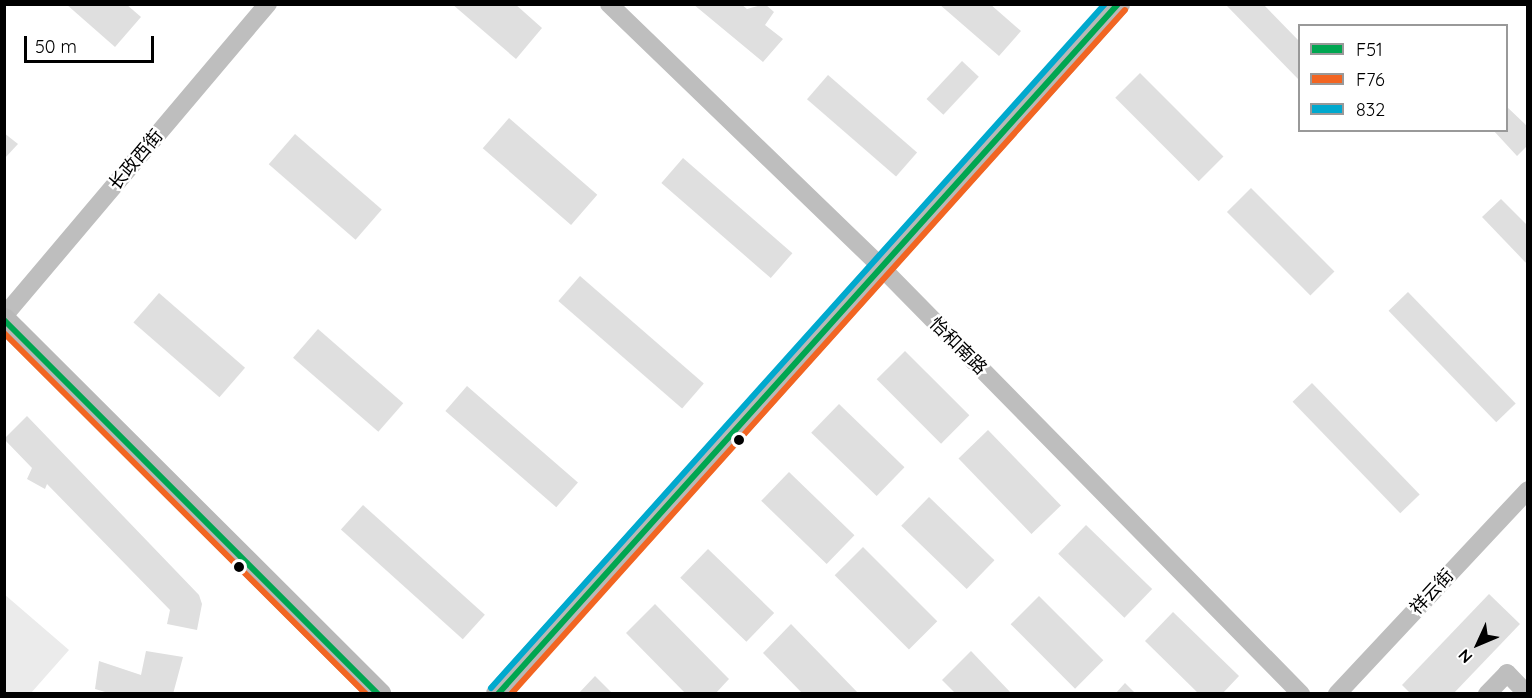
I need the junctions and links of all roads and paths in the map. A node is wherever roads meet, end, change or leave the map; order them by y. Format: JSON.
{"nodes":[{"id":1,"x":268,"y":4,"type":"edge"},
{"id":2,"x":609,"y":4,"type":"edge"},
{"id":3,"x":1118,"y":4,"type":"edge"},
{"id":4,"x":881,"y":267,"type":"junction"},
{"id":5,"x":4,"y":318,"type":"edge"},
{"id":6,"x":1527,"y":490,"type":"edge"},
{"id":7,"x":1527,"y":670,"type":"edge"},
{"id":8,"x":1507,"y":674,"type":"junction"},
{"id":9,"x":379,"y":693,"type":"edge"},
{"id":10,"x":498,"y":693,"type":"edge"},
{"id":11,"x":1301,"y":693,"type":"edge"},
{"id":12,"x":1337,"y":693,"type":"edge"},
{"id":13,"x":1487,"y":693,"type":"edge"},
{"id":14,"x":1527,"y":693,"type":"edge"}],
"edges":[{"from":1,"to":5,"type":"street","name":"长政西街"},
{"from":2,"to":4,"type":"street","name":"怡和南路"},
{"from":3,"to":4,"type":"street"},
{"from":4,"to":10,"type":"street"},
{"from":4,"to":11,"type":"street","name":"怡和南路"},
{"from":5,"to":9,"type":"street"},
{"from":6,"to":12,"type":"street","name":"祥云街"},
{"from":7,"to":8,"type":"street"},
{"from":8,"to":13,"type":"street"},
{"from":8,"to":14,"type":"street"}]}
